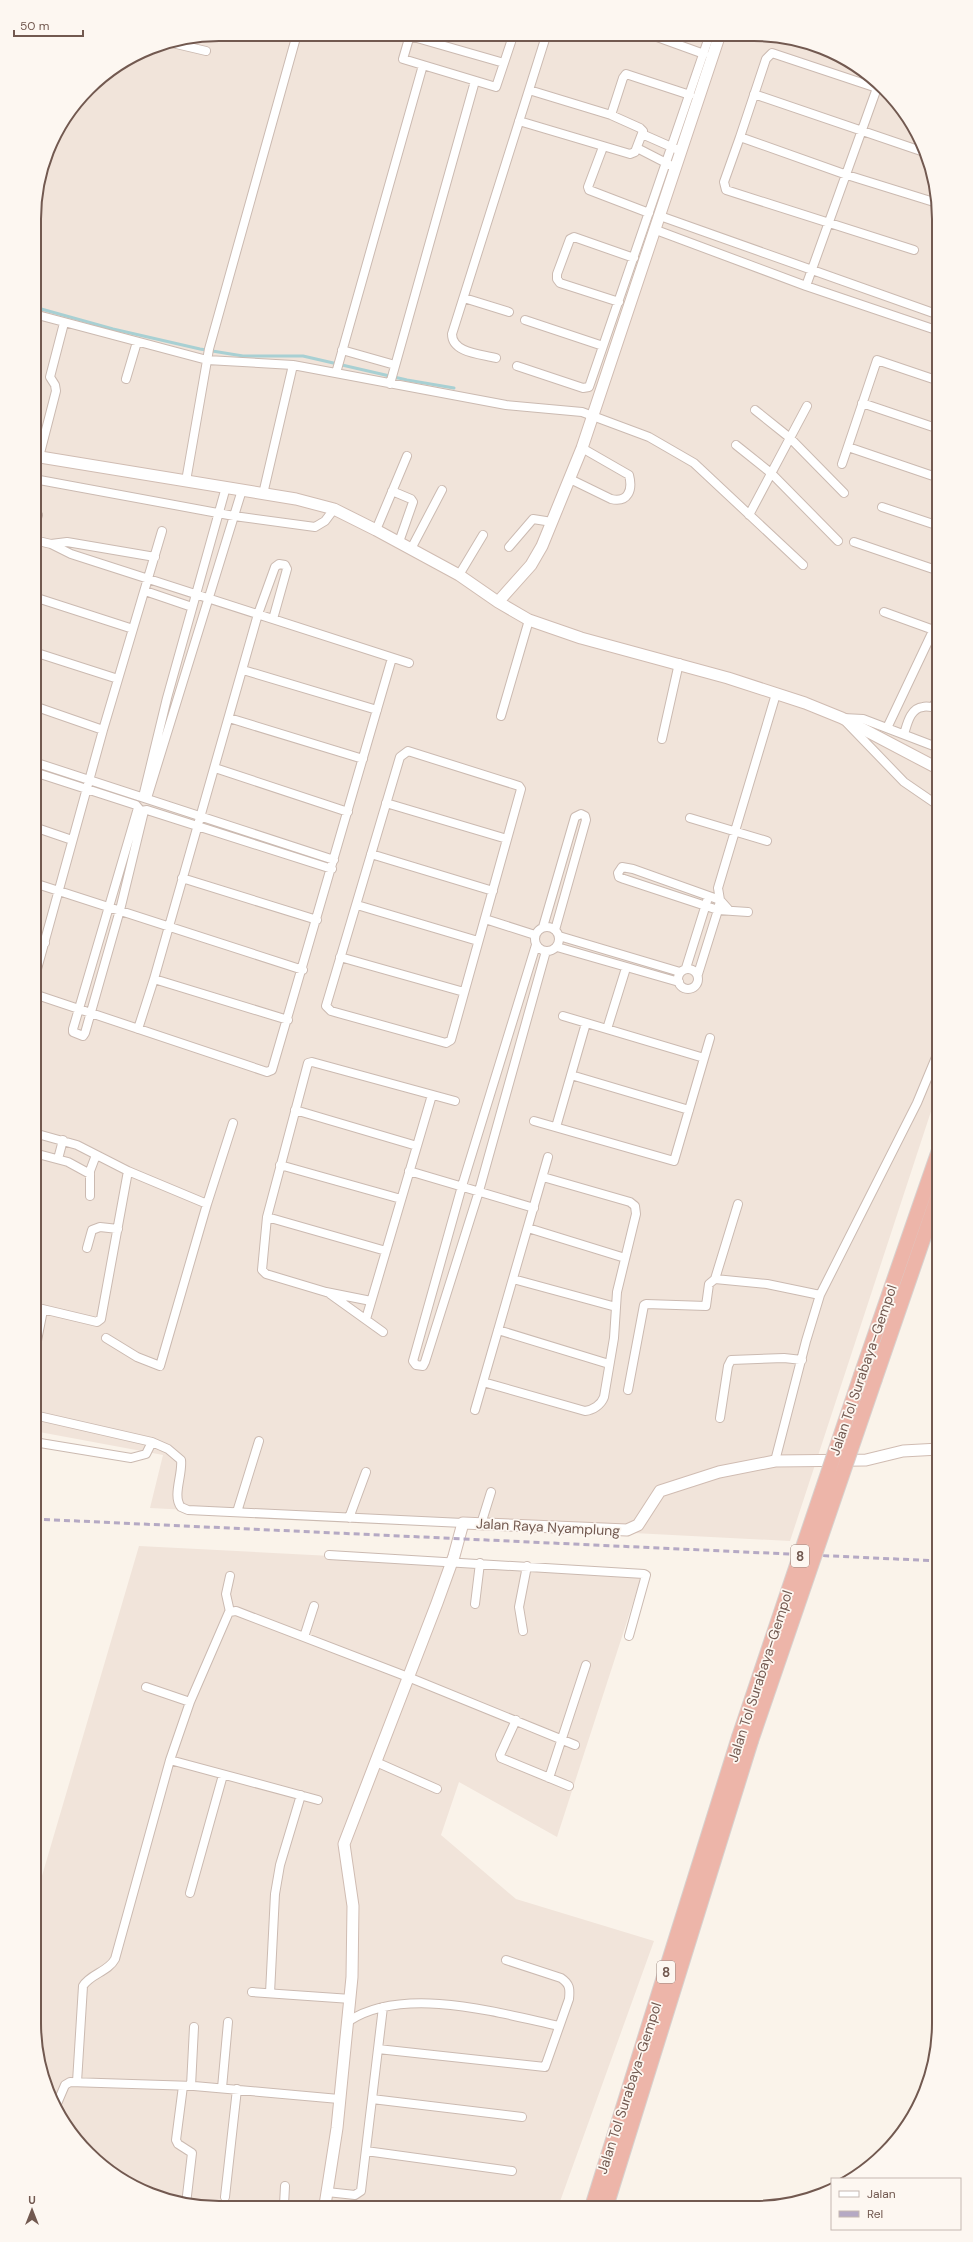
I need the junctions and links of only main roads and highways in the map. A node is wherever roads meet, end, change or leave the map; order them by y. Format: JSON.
{"nodes":[{"id":1,"x":932,"y":1172,"type":"edge"},
{"id":2,"x":932,"y":1211,"type":"edge"},
{"id":3,"x":868,"y":1377,"type":"junction"},
{"id":4,"x":745,"y":1739,"type":"junction"},
{"id":5,"x":594,"y":2201,"type":"edge"},
{"id":6,"x":608,"y":2201,"type":"edge"}],
"edges":[{"from":1,"to":3,"type":"highway","name":"Jalan Tol Surabaya–Gempol","number":"8"},
{"from":2,"to":3,"type":"highway","name":"Jalan Tol Surabaya–Gempol","number":"8"},
{"from":3,"to":4,"type":"highway","name":"Jalan Tol Surabaya–Gempol","number":"8","bridge":true},
{"from":4,"to":5,"type":"highway","name":"Jalan Tol Surabaya–Gempol","number":"8"},
{"from":4,"to":6,"type":"highway","name":"Jalan Tol Surabaya–Gempol","number":"8"}]}
